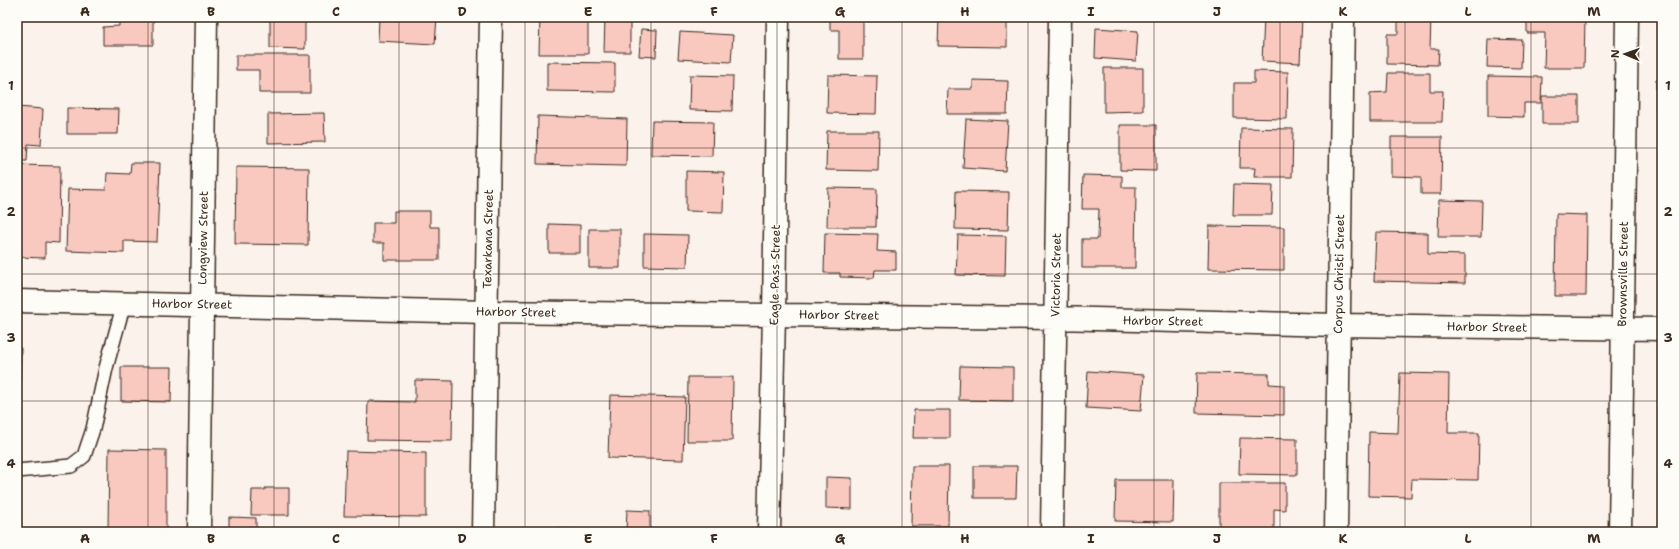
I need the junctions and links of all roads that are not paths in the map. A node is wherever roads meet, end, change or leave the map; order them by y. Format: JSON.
{"nodes":[{"id":1,"x":206,"y":17,"type":"edge"},
{"id":2,"x":492,"y":17,"type":"edge"},
{"id":3,"x":778,"y":17,"type":"edge"},
{"id":4,"x":1060,"y":17,"type":"edge"},
{"id":5,"x":1343,"y":17,"type":"edge"},
{"id":6,"x":1627,"y":17,"type":"edge"},
{"id":7,"x":17,"y":301,"type":"edge"},
{"id":8,"x":124,"y":303,"type":"junction"},
{"id":9,"x":202,"y":304,"type":"junction"},
{"id":10,"x":487,"y":312,"type":"junction"},
{"id":11,"x":774,"y":314,"type":"junction"},
{"id":12,"x":1055,"y":318,"type":"junction"},
{"id":13,"x":1338,"y":325,"type":"junction"},
{"id":14,"x":1622,"y":329,"type":"junction"},
{"id":15,"x":1662,"y":329,"type":"edge"},
{"id":16,"x":17,"y":471,"type":"edge"},
{"id":17,"x":199,"y":532,"type":"edge"},
{"id":18,"x":484,"y":532,"type":"edge"},
{"id":19,"x":769,"y":532,"type":"edge"},
{"id":20,"x":1052,"y":532,"type":"edge"},
{"id":21,"x":1336,"y":532,"type":"edge"},
{"id":22,"x":1620,"y":532,"type":"edge"}],
"edges":[{"from":1,"to":9,"type":"street","name":"Longview Street"},
{"from":2,"to":10,"type":"street","name":"Texarkana Street"},
{"from":3,"to":11,"type":"street","name":"Eagle Pass Street"},
{"from":4,"to":12,"type":"street","name":"Victoria Street"},
{"from":5,"to":13,"type":"street","name":"Corpus Christi Street"},
{"from":6,"to":14,"type":"street","name":"Brownsville Street"},
{"from":7,"to":8,"type":"street","name":"Harbor Street"},
{"from":8,"to":9,"type":"street","name":"Harbor Street"},
{"from":8,"to":16,"type":"lane"},
{"from":9,"to":10,"type":"street","name":"Harbor Street"},
{"from":9,"to":17,"type":"street","name":"Longview Street"},
{"from":10,"to":11,"type":"street","name":"Harbor Street"},
{"from":10,"to":18,"type":"street","name":"Texarkana Street"},
{"from":11,"to":12,"type":"street","name":"Harbor Street"},
{"from":11,"to":19,"type":"street","name":"Eagle Pass Street"},
{"from":12,"to":13,"type":"street","name":"Harbor Street"},
{"from":12,"to":20,"type":"street","name":"Victoria Street"},
{"from":13,"to":14,"type":"street","name":"Harbor Street"},
{"from":13,"to":21,"type":"street","name":"Corpus Christi Street"},
{"from":14,"to":15,"type":"street","name":"Harbor Street"},
{"from":14,"to":22,"type":"street","name":"Brownsville Street"}]}
